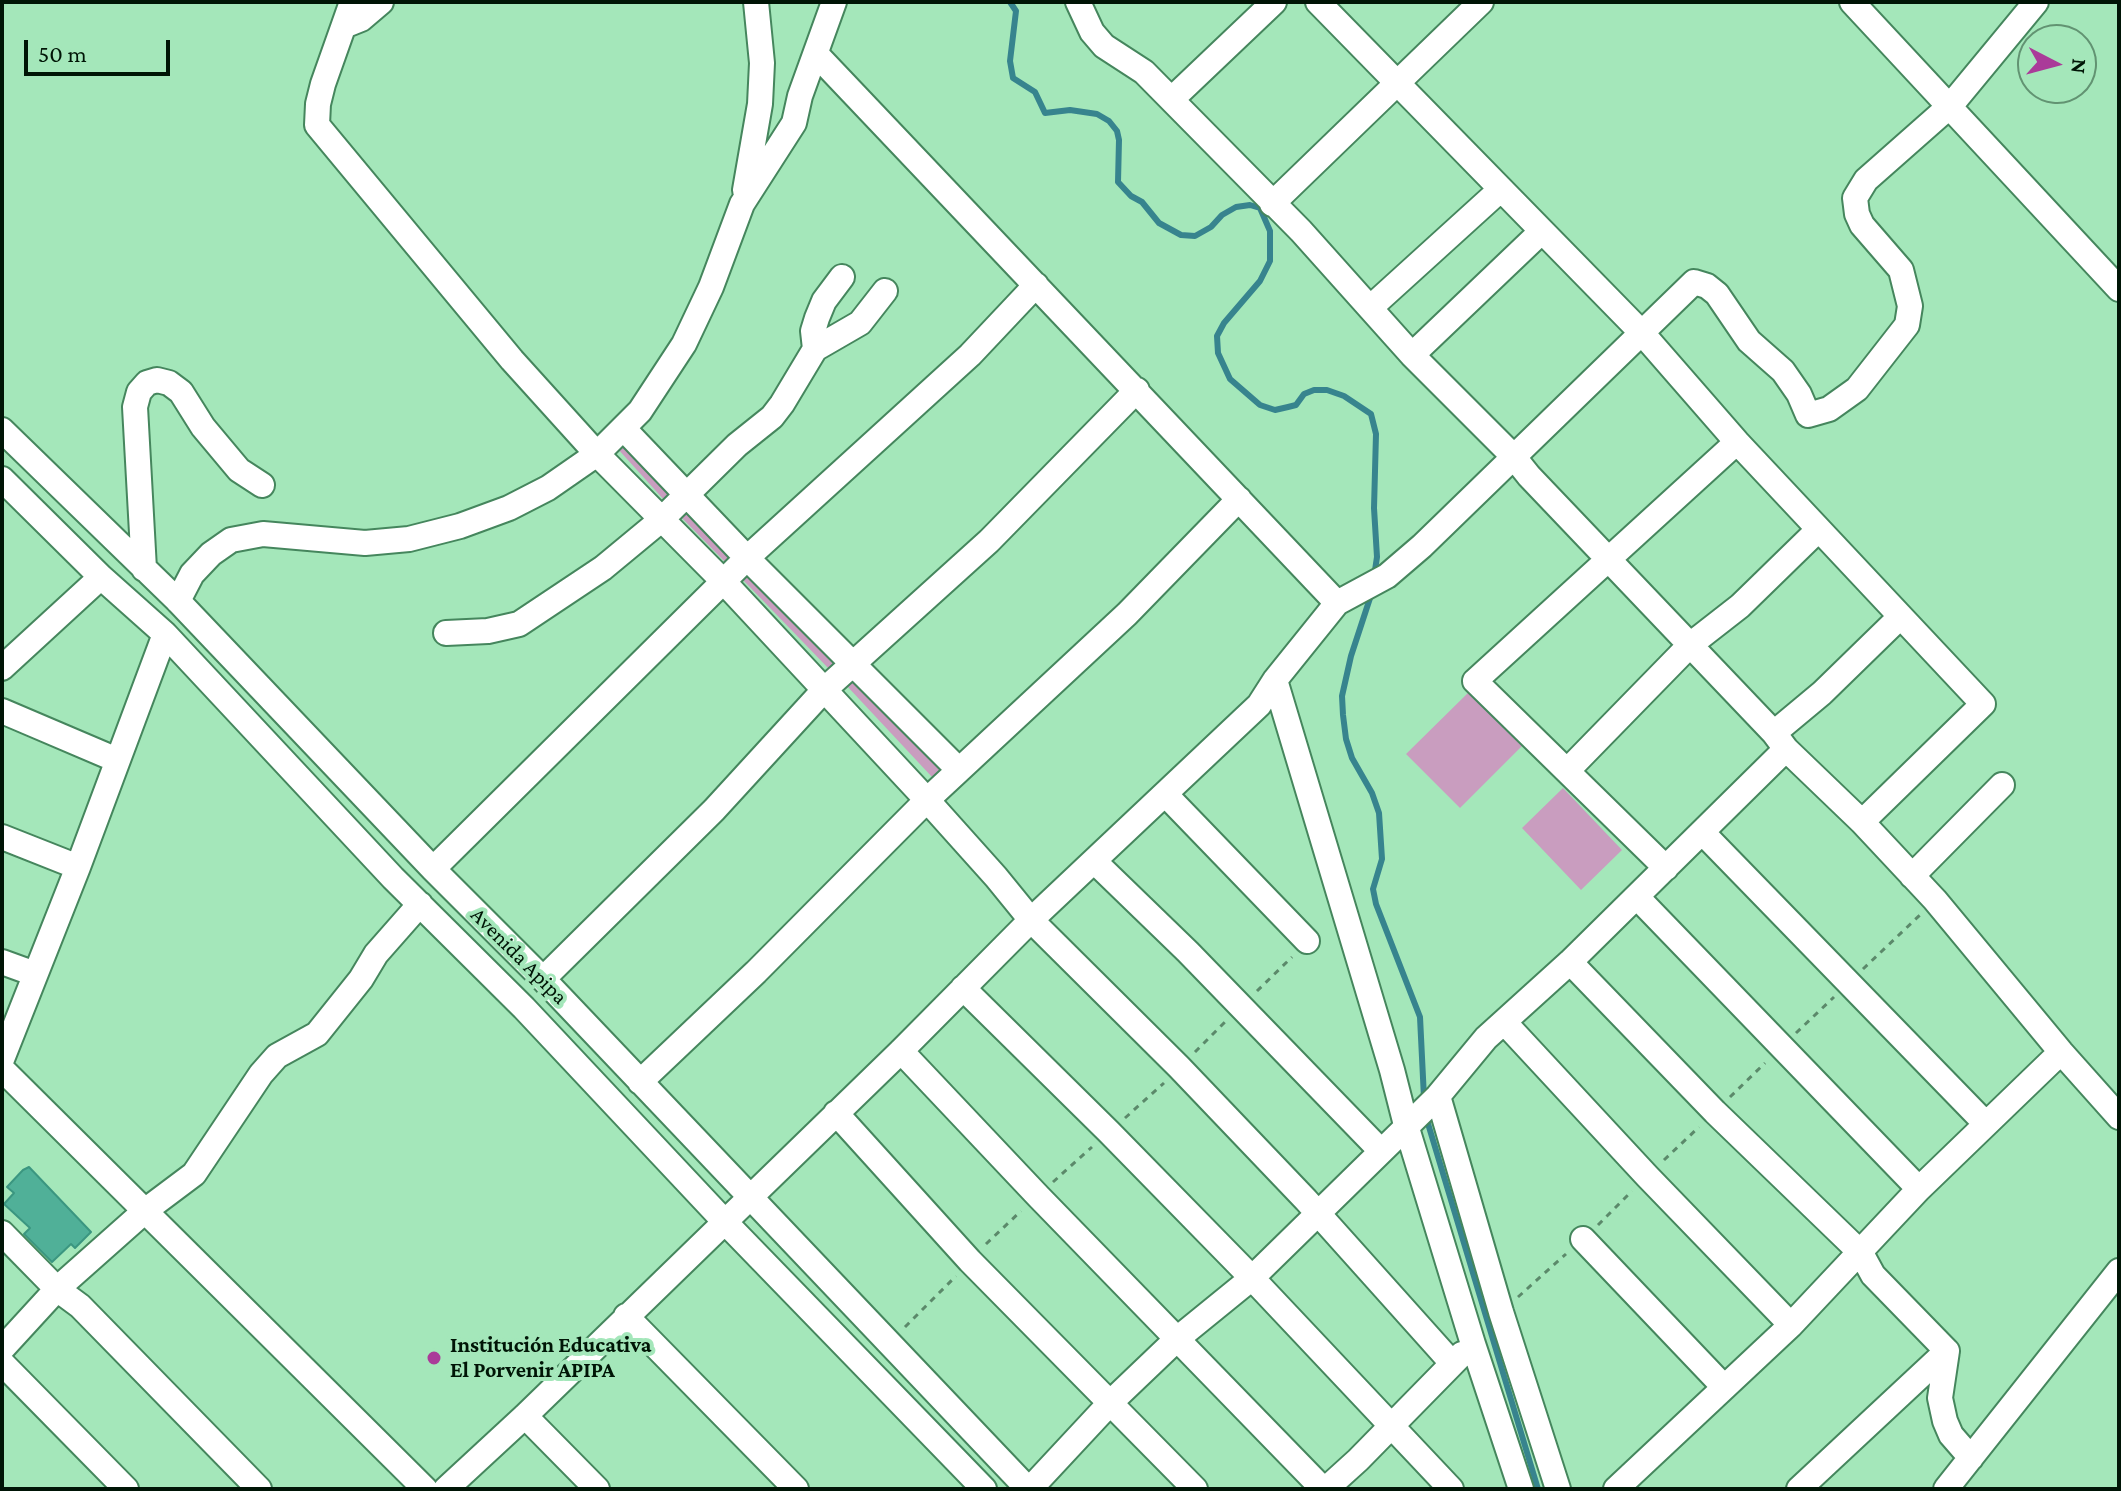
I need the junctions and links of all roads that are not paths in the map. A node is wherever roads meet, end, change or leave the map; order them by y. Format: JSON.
{"nodes":[{"id":1,"x":381,"y":2,"type":"edge"},
{"id":2,"x":756,"y":2,"type":"edge"},
{"id":3,"x":834,"y":2,"type":"edge"},
{"id":4,"x":1274,"y":2,"type":"edge"},
{"id":5,"x":1318,"y":2,"type":"edge"},
{"id":6,"x":1481,"y":2,"type":"edge"},
{"id":7,"x":1852,"y":2,"type":"edge"},
{"id":8,"x":2036,"y":2,"type":"edge"},
{"id":9,"x":1086,"y":5,"type":"edge"},
{"id":10,"x":349,"y":14,"type":"edge"},
{"id":11,"x":816,"y":54,"type":"junction"},
{"id":12,"x":1397,"y":84,"type":"junction"},
{"id":13,"x":1172,"y":99,"type":"junction"},
{"id":14,"x":1951,"y":105,"type":"junction"},
{"id":15,"x":1500,"y":190,"type":"junction"},
{"id":16,"x":742,"y":204,"type":"junction"},
{"id":17,"x":1272,"y":204,"type":"junction"},
{"id":18,"x":1542,"y":231,"type":"junction"},
{"id":19,"x":842,"y":277,"type":"dead end"},
{"id":20,"x":1036,"y":285,"type":"junction"},
{"id":21,"x":2119,"y":289,"type":"edge"},
{"id":22,"x":885,"y":291,"type":"dead end"},
{"id":23,"x":1370,"y":308,"type":"junction"},
{"id":24,"x":1642,"y":333,"type":"junction"},
{"id":25,"x":815,"y":349,"type":"junction"},
{"id":26,"x":1412,"y":355,"type":"junction"},
{"id":27,"x":1137,"y":390,"type":"junction"},
{"id":28,"x":623,"y":428,"type":"junction"},
{"id":29,"x":2,"y":430,"type":"edge"},
{"id":30,"x":1737,"y":442,"type":"junction"},
{"id":31,"x":597,"y":454,"type":"junction"},
{"id":32,"x":1513,"y":456,"type":"junction"},
{"id":33,"x":262,"y":485,"type":"dead end"},
{"id":34,"x":7,"y":494,"type":"edge"},
{"id":35,"x":687,"y":494,"type":"junction"},
{"id":36,"x":1239,"y":499,"type":"junction"},
{"id":37,"x":661,"y":520,"type":"junction"},
{"id":38,"x":1818,"y":530,"type":"junction"},
{"id":39,"x":747,"y":558,"type":"junction"},
{"id":40,"x":1608,"y":558,"type":"junction"},
{"id":41,"x":144,"y":569,"type":"junction"},
{"id":42,"x":101,"y":577,"type":"junction"},
{"id":43,"x":723,"y":581,"type":"junction"},
{"id":44,"x":178,"y":601,"type":"junction"},
{"id":45,"x":1337,"y":603,"type":"junction"},
{"id":46,"x":1900,"y":617,"type":"junction"},
{"id":47,"x":446,"y":633,"type":"dead end"},
{"id":48,"x":165,"y":634,"type":"junction"},
{"id":49,"x":1690,"y":645,"type":"junction"},
{"id":50,"x":854,"y":662,"type":"junction"},
{"id":51,"x":2,"y":668,"type":"edge"},
{"id":52,"x":1275,"y":680,"type":"junction"},
{"id":53,"x":824,"y":690,"type":"junction"},
{"id":54,"x":2,"y":711,"type":"edge"},
{"id":55,"x":1780,"y":741,"type":"junction"},
{"id":56,"x":117,"y":760,"type":"junction"},
{"id":57,"x":959,"y":770,"type":"junction"},
{"id":58,"x":1567,"y":771,"type":"junction"},
{"id":59,"x":2002,"y":785,"type":"dead end"},
{"id":60,"x":1166,"y":795,"type":"junction"},
{"id":61,"x":927,"y":800,"type":"junction"},
{"id":62,"x":1862,"y":822,"type":"junction"},
{"id":63,"x":1702,"y":832,"type":"junction"},
{"id":64,"x":2,"y":837,"type":"edge"},
{"id":65,"x":1094,"y":861,"type":"junction"},
{"id":66,"x":78,"y":867,"type":"junction"},
{"id":67,"x":1666,"y":868,"type":"junction"},
{"id":68,"x":433,"y":869,"type":"junction"},
{"id":69,"x":1912,"y":876,"type":"junction"},
{"id":70,"x":1637,"y":897,"type":"junction"},
{"id":71,"x":420,"y":904,"type":"junction"},
{"id":72,"x":1031,"y":920,"type":"junction"},
{"id":73,"x":1307,"y":941,"type":"dead end"},
{"id":74,"x":2,"y":962,"type":"edge"},
{"id":75,"x":1570,"y":962,"type":"junction"},
{"id":76,"x":35,"y":974,"type":"junction"},
{"id":77,"x":543,"y":979,"type":"junction"},
{"id":78,"x":963,"y":988,"type":"junction"},
{"id":79,"x":1505,"y":1023,"type":"junction"},
{"id":80,"x":901,"y":1051,"type":"junction"},
{"id":81,"x":2061,"y":1052,"type":"junction"},
{"id":82,"x":2,"y":1059,"type":"edge"},
{"id":83,"x":2,"y":1069,"type":"edge"},
{"id":84,"x":640,"y":1082,"type":"junction"},
{"id":85,"x":1438,"y":1096,"type":"junction"},
{"id":86,"x":836,"y":1113,"type":"junction"},
{"id":87,"x":2119,"y":1117,"type":"edge"},
{"id":88,"x":1986,"y":1124,"type":"junction"},
{"id":89,"x":1406,"y":1125,"type":"junction"},
{"id":90,"x":1381,"y":1151,"type":"junction"},
{"id":91,"x":1919,"y":1189,"type":"junction"},
{"id":92,"x":750,"y":1198,"type":"junction"},
{"id":93,"x":146,"y":1210,"type":"junction"},
{"id":94,"x":1316,"y":1214,"type":"junction"},
{"id":95,"x":725,"y":1222,"type":"junction"},
{"id":96,"x":2,"y":1233,"type":"edge"},
{"id":97,"x":1583,"y":1239,"type":"dead end"},
{"id":98,"x":1861,"y":1253,"type":"junction"},
{"id":99,"x":2119,"y":1271,"type":"edge"},
{"id":100,"x":1252,"y":1278,"type":"junction"},
{"id":101,"x":57,"y":1289,"type":"junction"},
{"id":102,"x":626,"y":1316,"type":"junction"},
{"id":103,"x":1791,"y":1325,"type":"junction"},
{"id":104,"x":1177,"y":1339,"type":"junction"},
{"id":105,"x":1473,"y":1344,"type":"junction"},
{"id":106,"x":2,"y":1349,"type":"edge"},
{"id":107,"x":1947,"y":1351,"type":"junction"},
{"id":108,"x":2,"y":1363,"type":"edge"},
{"id":109,"x":1452,"y":1363,"type":"junction"},
{"id":110,"x":1724,"y":1387,"type":"junction"},
{"id":111,"x":1111,"y":1402,"type":"junction"},
{"id":112,"x":525,"y":1416,"type":"junction"},
{"id":113,"x":1390,"y":1425,"type":"junction"},
{"id":114,"x":1971,"y":1458,"type":"junction"},
{"id":115,"x":126,"y":1489,"type":"edge"},
{"id":116,"x":259,"y":1489,"type":"edge"},
{"id":117,"x":425,"y":1489,"type":"edge"},
{"id":118,"x":446,"y":1489,"type":"edge"},
{"id":119,"x":597,"y":1489,"type":"edge"},
{"id":120,"x":796,"y":1489,"type":"edge"},
{"id":121,"x":984,"y":1489,"type":"edge"},
{"id":122,"x":1029,"y":1489,"type":"edge"},
{"id":123,"x":1195,"y":1489,"type":"edge"},
{"id":124,"x":1324,"y":1489,"type":"edge"},
{"id":125,"x":1451,"y":1489,"type":"edge"},
{"id":126,"x":1521,"y":1489,"type":"edge"},
{"id":127,"x":1558,"y":1489,"type":"edge"},
{"id":128,"x":1616,"y":1489,"type":"edge"},
{"id":129,"x":1799,"y":1489,"type":"edge"},
{"id":130,"x":1946,"y":1489,"type":"edge"}],
"edges":[{"from":1,"to":10,"type":"street"},
{"from":2,"to":16,"type":"street"},
{"from":3,"to":11,"type":"street"},
{"from":4,"to":13,"type":"street"},
{"from":5,"to":12,"type":"street"},
{"from":6,"to":12,"type":"street"},
{"from":7,"to":14,"type":"street"},
{"from":8,"to":14,"type":"street"},
{"from":9,"to":13,"type":"street"},
{"from":10,"to":31,"type":"street"},
{"from":11,"to":16,"type":"street"},
{"from":11,"to":20,"type":"street"},
{"from":12,"to":15,"type":"street"},
{"from":12,"to":17,"type":"street"},
{"from":13,"to":17,"type":"street"},
{"from":14,"to":21,"type":"street"},
{"from":14,"to":24,"type":"street"},
{"from":15,"to":18,"type":"street"},
{"from":15,"to":23,"type":"street"},
{"from":16,"to":28,"type":"street"},
{"from":17,"to":23,"type":"street"},
{"from":18,"to":24,"type":"street"},
{"from":18,"to":26,"type":"street"},
{"from":19,"to":25,"type":"street"},
{"from":20,"to":27,"type":"street"},
{"from":20,"to":39,"type":"street"},
{"from":22,"to":25,"type":"street"},
{"from":23,"to":26,"type":"street"},
{"from":24,"to":30,"type":"street"},
{"from":24,"to":32,"type":"street"},
{"from":25,"to":35,"type":"street"},
{"from":26,"to":32,"type":"street"},
{"from":27,"to":36,"type":"street"},
{"from":27,"to":50,"type":"street"},
{"from":28,"to":31,"type":"street"},
{"from":28,"to":35,"type":"street"},
{"from":29,"to":41,"type":"street","name":"Avenida Apipa"},
{"from":30,"to":38,"type":"street"},
{"from":30,"to":40,"type":"street"},
{"from":31,"to":37,"type":"street"},
{"from":31,"to":44,"type":"street"},
{"from":32,"to":40,"type":"street"},
{"from":32,"to":45,"type":"street"},
{"from":33,"to":41,"type":"street"},
{"from":34,"to":42,"type":"street","name":"Avenida Apipa"},
{"from":35,"to":37,"type":"street"},
{"from":35,"to":39,"type":"street"},
{"from":36,"to":45,"type":"street"},
{"from":36,"to":57,"type":"street"},
{"from":37,"to":43,"type":"street"},
{"from":37,"to":47,"type":"street"},
{"from":38,"to":46,"type":"street"},
{"from":38,"to":49,"type":"street"},
{"from":39,"to":43,"type":"street"},
{"from":39,"to":50,"type":"street"},
{"from":40,"to":49,"type":"street"},
{"from":40,"to":58,"type":"street"},
{"from":41,"to":44,"type":"street","name":"Avenida Apipa"},
{"from":42,"to":48,"type":"street","name":"Avenida Apipa"},
{"from":42,"to":51,"type":"street"},
{"from":43,"to":53,"type":"street"},
{"from":43,"to":68,"type":"street"},
{"from":44,"to":68,"type":"street","name":"Avenida Apipa"},
{"from":45,"to":52,"type":"street"},
{"from":46,"to":55,"type":"street"},
{"from":46,"to":62,"type":"street"},
{"from":48,"to":56,"type":"street"},
{"from":48,"to":71,"type":"street","name":"Avenida Apipa"},
{"from":49,"to":55,"type":"street"},
{"from":49,"to":58,"type":"street"},
{"from":50,"to":53,"type":"street"},
{"from":50,"to":57,"type":"street"},
{"from":52,"to":60,"type":"street"},
{"from":52,"to":89,"type":"street"},
{"from":53,"to":61,"type":"street"},
{"from":53,"to":77,"type":"street"},
{"from":54,"to":56,"type":"street"},
{"from":55,"to":62,"type":"street"},
{"from":55,"to":63,"type":"street"},
{"from":56,"to":66,"type":"street"},
{"from":57,"to":61,"type":"street"},
{"from":58,"to":67,"type":"street"},
{"from":59,"to":69,"type":"street"},
{"from":60,"to":65,"type":"street"},
{"from":60,"to":73,"type":"street"},
{"from":61,"to":72,"type":"street"},
{"from":61,"to":84,"type":"street"},
{"from":62,"to":69,"type":"street"},
{"from":63,"to":67,"type":"street"},
{"from":63,"to":88,"type":"street"},
{"from":64,"to":66,"type":"street"},
{"from":65,"to":72,"type":"street"},
{"from":65,"to":90,"type":"street"},
{"from":66,"to":76,"type":"street"},
{"from":67,"to":70,"type":"street"},
{"from":68,"to":77,"type":"street","name":"Avenida Apipa"},
{"from":69,"to":81,"type":"street"},
{"from":70,"to":75,"type":"street"},
{"from":70,"to":91,"type":"street"},
{"from":71,"to":93,"type":"street"},
{"from":71,"to":95,"type":"street","name":"Avenida Apipa"},
{"from":72,"to":78,"type":"street"},
{"from":72,"to":94,"type":"street"},
{"from":74,"to":76,"type":"street"},
{"from":75,"to":79,"type":"street"},
{"from":75,"to":98,"type":"street"},
{"from":76,"to":82,"type":"street"},
{"from":77,"to":84,"type":"street","name":"Avenida Apipa"},
{"from":78,"to":80,"type":"street"},
{"from":78,"to":100,"type":"street"},
{"from":79,"to":85,"type":"street"},
{"from":79,"to":103,"type":"street"},
{"from":80,"to":86,"type":"street"},
{"from":80,"to":104,"type":"street"},
{"from":81,"to":87,"type":"street"},
{"from":81,"to":88,"type":"street"},
{"from":83,"to":93,"type":"street"},
{"from":84,"to":92,"type":"street","name":"Avenida Apipa"},
{"from":85,"to":89,"type":"street"},
{"from":85,"to":127,"type":"street"},
{"from":86,"to":92,"type":"street"},
{"from":86,"to":111,"type":"street"},
{"from":88,"to":91,"type":"street"},
{"from":89,"to":90,"type":"street"},
{"from":89,"to":105,"type":"street"},
{"from":90,"to":94,"type":"street"},
{"from":91,"to":98,"type":"street"},
{"from":92,"to":95,"type":"street"},
{"from":92,"to":122,"type":"street","name":"Avenida Apipa"},
{"from":93,"to":101,"type":"street"},
{"from":93,"to":117,"type":"street"},
{"from":94,"to":100,"type":"street"},
{"from":94,"to":109,"type":"street"},
{"from":95,"to":102,"type":"street"},
{"from":95,"to":121,"type":"street","name":"Avenida Apipa"},
{"from":96,"to":101,"type":"street"},
{"from":97,"to":110,"type":"street"},
{"from":98,"to":103,"type":"street"},
{"from":98,"to":107,"type":"street"},
{"from":99,"to":114,"type":"street"},
{"from":100,"to":104,"type":"street"},
{"from":100,"to":113,"type":"street"},
{"from":101,"to":106,"type":"street"},
{"from":101,"to":116,"type":"street"},
{"from":102,"to":112,"type":"street"},
{"from":102,"to":120,"type":"street"},
{"from":103,"to":110,"type":"street"},
{"from":104,"to":111,"type":"street"},
{"from":104,"to":124,"type":"street"},
{"from":105,"to":109,"type":"street"},
{"from":105,"to":126,"type":"street"},
{"from":107,"to":114,"type":"street"},
{"from":107,"to":129,"type":"street"},
{"from":108,"to":115,"type":"street"},
{"from":109,"to":113,"type":"street"},
{"from":110,"to":128,"type":"street"},
{"from":111,"to":122,"type":"street"},
{"from":111,"to":123,"type":"street"},
{"from":112,"to":118,"type":"street"},
{"from":112,"to":119,"type":"street"},
{"from":113,"to":124,"type":"street"},
{"from":113,"to":125,"type":"street"},
{"from":114,"to":130,"type":"street"}]}
